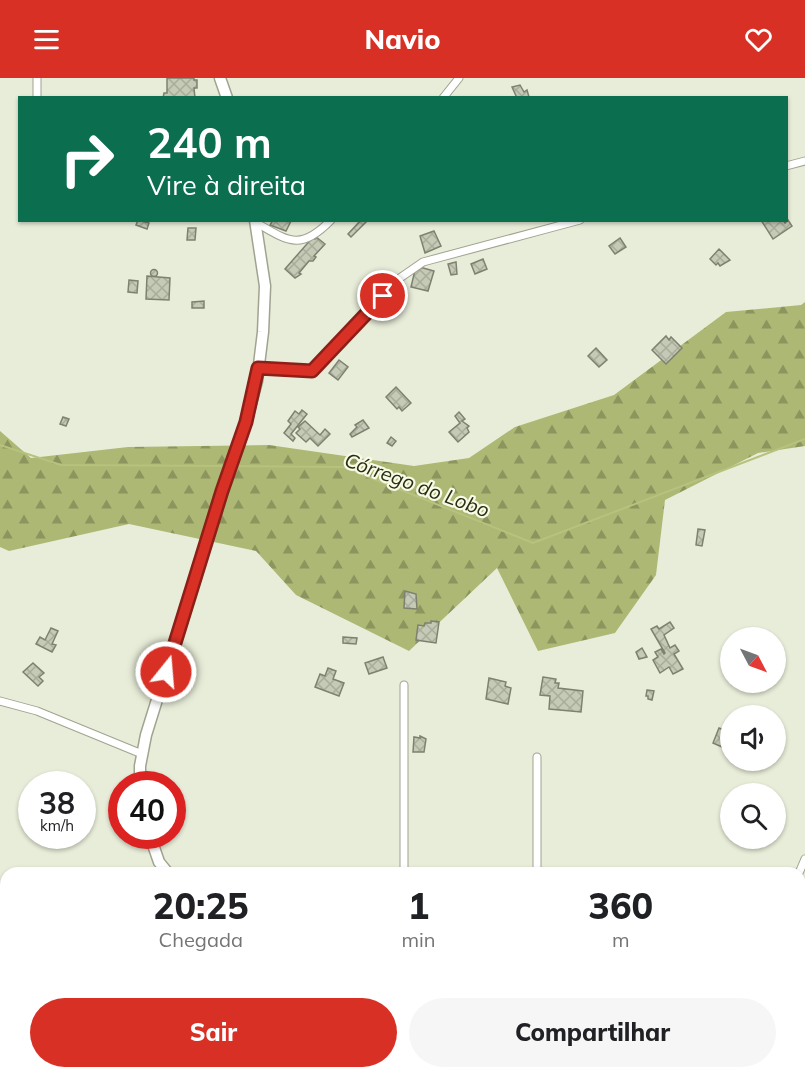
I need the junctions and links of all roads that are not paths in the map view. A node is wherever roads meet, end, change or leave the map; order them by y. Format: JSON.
{"nodes":[{"id":1,"x":37,"y":78,"type":"edge"},
{"id":2,"x":220,"y":78,"type":"edge"},
{"id":3,"x":459,"y":78,"type":"edge"},
{"id":4,"x":37,"y":96,"type":"edge"},
{"id":5,"x":226,"y":96,"type":"edge"},
{"id":6,"x":445,"y":96,"type":"edge"},
{"id":7,"x":805,"y":160,"type":"edge"},
{"id":8,"x":788,"y":165,"type":"edge"},
{"id":9,"x":255,"y":222,"type":"edge"},
{"id":10,"x":257,"y":222,"type":"edge"},
{"id":11,"x":329,"y":222,"type":"edge"},
{"id":12,"x":573,"y":222,"type":"edge"},
{"id":13,"x":258,"y":368,"type":"junction"},
{"id":14,"x":404,"y":685,"type":"dead end"},
{"id":15,"x":0,"y":701,"type":"edge"},
{"id":16,"x":142,"y":753,"type":"junction"},
{"id":17,"x":537,"y":757,"type":"dead end"},
{"id":18,"x":141,"y":771,"type":"edge"},
{"id":19,"x":154,"y":849,"type":"edge"},
{"id":20,"x":163,"y":867,"type":"edge"},
{"id":21,"x":404,"y":867,"type":"edge"},
{"id":22,"x":537,"y":867,"type":"edge"}],
"edges":[{"from":1,"to":4,"type":"street"},
{"from":2,"to":5,"type":"street"},
{"from":3,"to":6,"type":"street"},
{"from":7,"to":8,"type":"street"},
{"from":9,"to":13,"type":"street"},
{"from":10,"to":11,"type":"street"},
{"from":12,"to":13,"type":"street"},
{"from":13,"to":16,"type":"street"},
{"from":14,"to":21,"type":"street"},
{"from":15,"to":16,"type":"street"},
{"from":16,"to":18,"type":"street"},
{"from":17,"to":22,"type":"street"},
{"from":19,"to":20,"type":"street"}]}
